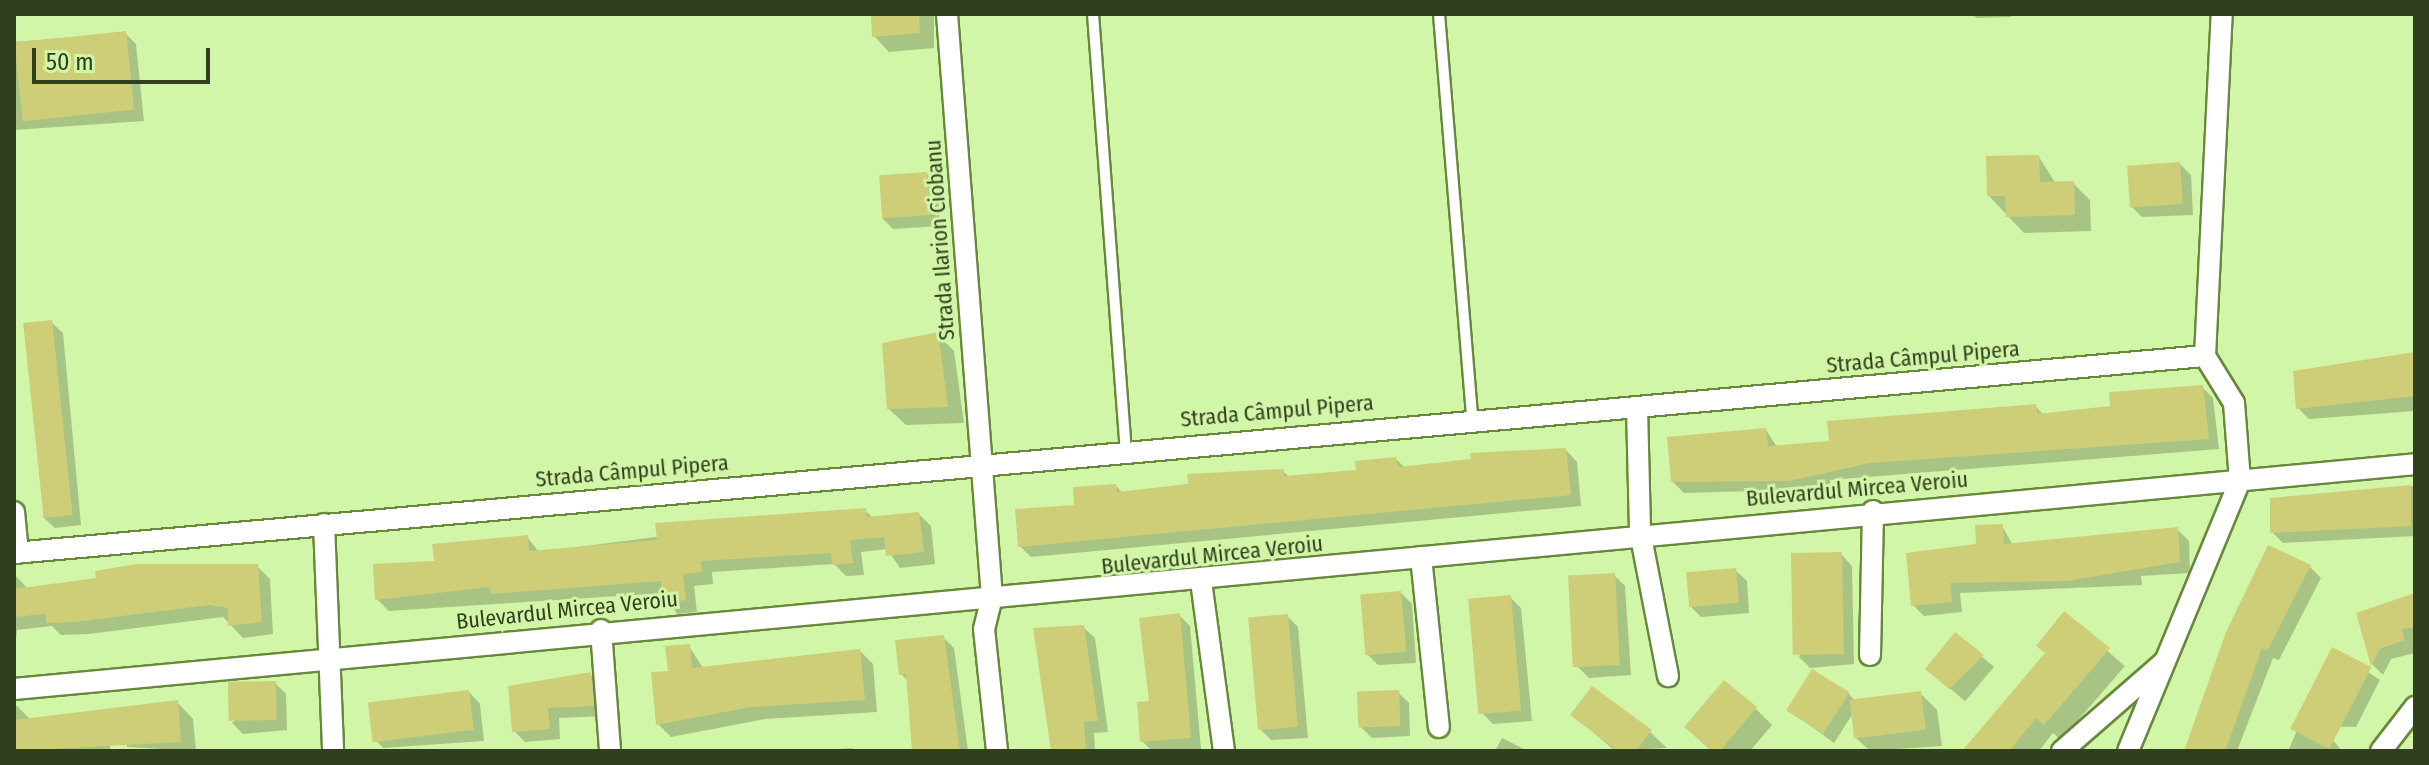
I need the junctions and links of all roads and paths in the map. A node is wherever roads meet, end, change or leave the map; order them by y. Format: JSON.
{"nodes":[{"id":1,"x":947,"y":14,"type":"edge"},
{"id":2,"x":1093,"y":14,"type":"edge"},
{"id":3,"x":1439,"y":14,"type":"edge"},
{"id":4,"x":2222,"y":14,"type":"edge"},
{"id":5,"x":2205,"y":356,"type":"junction"},
{"id":6,"x":1637,"y":407,"type":"junction"},
{"id":7,"x":1472,"y":417,"type":"junction"},
{"id":8,"x":1126,"y":449,"type":"junction"},
{"id":9,"x":978,"y":462,"type":"junction"},
{"id":10,"x":2415,"y":464,"type":"edge"},
{"id":11,"x":2240,"y":481,"type":"junction"},
{"id":12,"x":1873,"y":511,"type":"junction"},
{"id":13,"x":14,"y":512,"type":"edge"},
{"id":14,"x":324,"y":524,"type":"junction"},
{"id":15,"x":1640,"y":532,"type":"junction"},
{"id":16,"x":16,"y":553,"type":"edge"},
{"id":17,"x":1421,"y":557,"type":"junction"},
{"id":18,"x":1201,"y":581,"type":"junction"},
{"id":19,"x":992,"y":597,"type":"junction"},
{"id":20,"x":601,"y":630,"type":"junction"},
{"id":21,"x":1870,"y":655,"type":"dead end"},
{"id":22,"x":2169,"y":658,"type":"junction"},
{"id":23,"x":325,"y":659,"type":"junction"},
{"id":24,"x":1668,"y":676,"type":"dead end"},
{"id":25,"x":14,"y":689,"type":"edge"},
{"id":26,"x":2415,"y":707,"type":"edge"},
{"id":27,"x":1439,"y":727,"type":"dead end"},
{"id":28,"x":333,"y":751,"type":"edge"},
{"id":29,"x":610,"y":751,"type":"edge"},
{"id":30,"x":997,"y":751,"type":"edge"},
{"id":31,"x":1224,"y":751,"type":"edge"},
{"id":32,"x":2062,"y":751,"type":"edge"},
{"id":33,"x":2128,"y":751,"type":"edge"},
{"id":34,"x":2381,"y":751,"type":"edge"}],
"edges":[{"from":1,"to":9,"type":"street","name":"Strada Ilarion Ciobanu"},
{"from":2,"to":8,"type":"lane"},
{"from":3,"to":7,"type":"lane"},
{"from":4,"to":5,"type":"street"},
{"from":5,"to":6,"type":"street","name":"Strada Câmpul Pipera"},
{"from":5,"to":11,"type":"street"},
{"from":6,"to":7,"type":"street","name":"Strada Câmpul Pipera"},
{"from":6,"to":15,"type":"street"},
{"from":7,"to":8,"type":"street","name":"Strada Câmpul Pipera"},
{"from":8,"to":9,"type":"street","name":"Strada Câmpul Pipera"},
{"from":9,"to":14,"type":"street","name":"Strada Câmpul Pipera"},
{"from":9,"to":19,"type":"street","name":"Strada Ilarion Ciobanu"},
{"from":10,"to":11,"type":"street","name":"Bulevardul Mircea Veroiu"},
{"from":11,"to":12,"type":"street","name":"Bulevardul Mircea Veroiu"},
{"from":11,"to":22,"type":"street"},
{"from":12,"to":15,"type":"street","name":"Bulevardul Mircea Veroiu"},
{"from":12,"to":21,"type":"street"},
{"from":13,"to":16,"type":"street"},
{"from":14,"to":16,"type":"street","name":"Strada Câmpul Pipera"},
{"from":14,"to":23,"type":"street"},
{"from":15,"to":17,"type":"street","name":"Bulevardul Mircea Veroiu"},
{"from":15,"to":24,"type":"street"},
{"from":17,"to":18,"type":"street","name":"Bulevardul Mircea Veroiu"},
{"from":17,"to":27,"type":"street"},
{"from":18,"to":19,"type":"street","name":"Bulevardul Mircea Veroiu"},
{"from":18,"to":31,"type":"street"},
{"from":19,"to":20,"type":"street","name":"Bulevardul Mircea Veroiu"},
{"from":19,"to":30,"type":"street","name":"Strada Ilarion Ciobanu"},
{"from":20,"to":23,"type":"street","name":"Bulevardul Mircea Veroiu"},
{"from":20,"to":29,"type":"street"},
{"from":22,"to":32,"type":"street"},
{"from":22,"to":33,"type":"street"},
{"from":23,"to":25,"type":"street","name":"Bulevardul Mircea Veroiu"},
{"from":23,"to":28,"type":"street"},
{"from":26,"to":34,"type":"street"}]}
